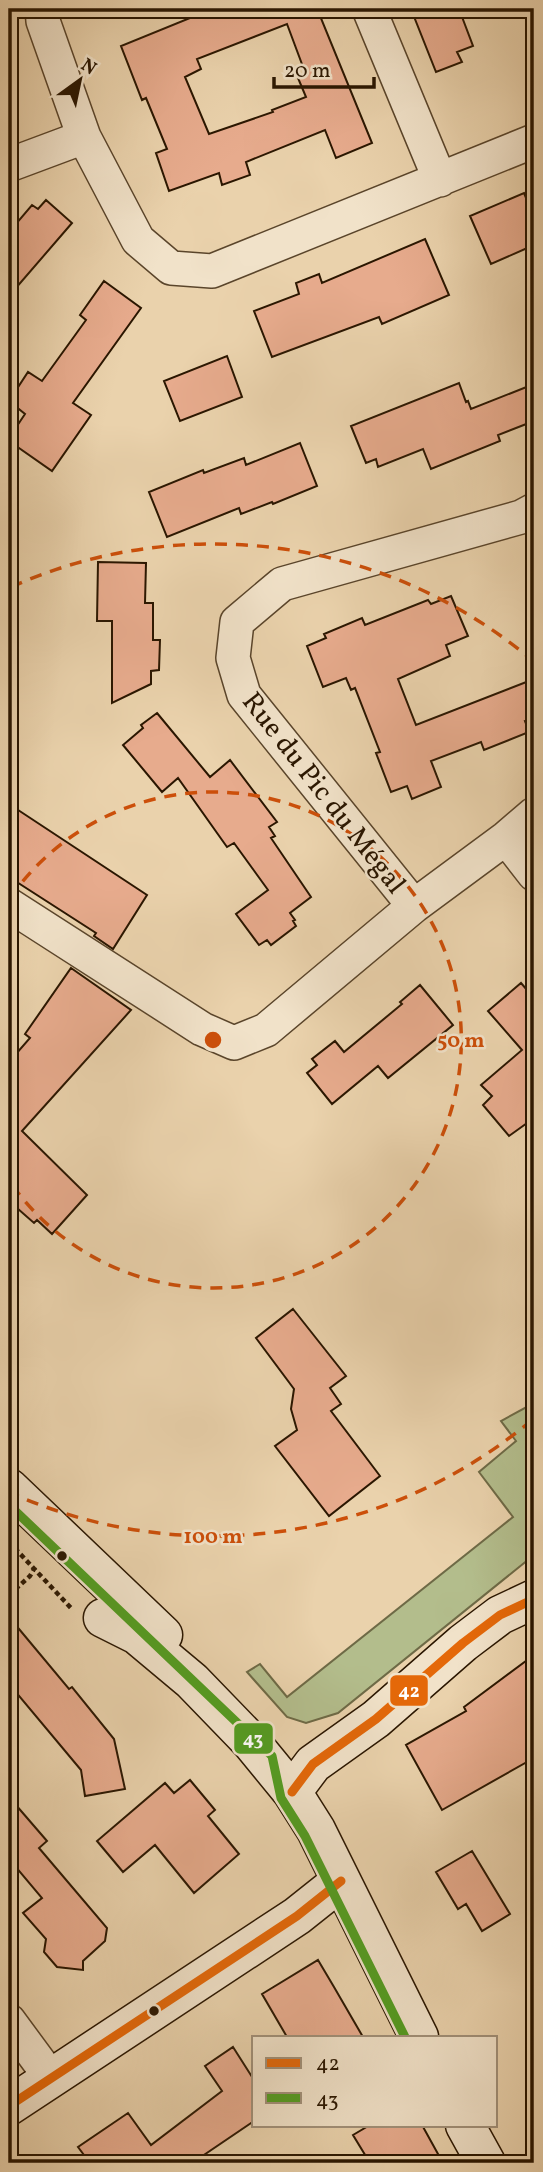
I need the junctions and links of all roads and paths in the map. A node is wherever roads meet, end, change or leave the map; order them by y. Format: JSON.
{"nodes":[{"id":1,"x":42,"y":9,"type":"edge"},
{"id":2,"x":369,"y":9,"type":"edge"},
{"id":3,"x":84,"y":136,"type":"junction"},
{"id":4,"x":534,"y":141,"type":"edge"},
{"id":5,"x":9,"y":165,"type":"edge"},
{"id":6,"x":440,"y":180,"type":"junction"},
{"id":7,"x":534,"y":510,"type":"edge"},
{"id":8,"x":534,"y":814,"type":"edge"},
{"id":9,"x":506,"y":838,"type":"junction"},
{"id":10,"x":534,"y":874,"type":"edge"},
{"id":11,"x":9,"y":905,"type":"edge"},
{"id":12,"x":414,"y":906,"type":"junction"},
{"id":13,"x":9,"y":1488,"type":"edge"},
{"id":14,"x":9,"y":1515,"type":"edge"},
{"id":15,"x":34,"y":1567,"type":"dead end"},
{"id":16,"x":9,"y":1595,"type":"edge"},
{"id":17,"x":534,"y":1599,"type":"edge"},
{"id":18,"x":103,"y":1618,"type":"junction"},
{"id":19,"x":198,"y":1678,"type":"junction"},
{"id":20,"x":292,"y":1792,"type":"junction"},
{"id":21,"x":341,"y":1881,"type":"junction"},
{"id":22,"x":9,"y":2021,"type":"edge"},
{"id":23,"x":418,"y":2036,"type":"edge"},
{"id":24,"x":51,"y":2078,"type":"junction"},
{"id":25,"x":9,"y":2106,"type":"edge"},
{"id":26,"x":466,"y":2126,"type":"edge"},
{"id":27,"x":486,"y":2163,"type":"edge"}],
"edges":[{"from":1,"to":3,"type":"street"},
{"from":2,"to":6,"type":"street"},
{"from":3,"to":5,"type":"street"},
{"from":3,"to":6,"type":"street"},
{"from":4,"to":6,"type":"street"},
{"from":7,"to":12,"type":"street","name":"Rue du Pic du Mégal"},
{"from":8,"to":9,"type":"street","name":"Rue du Pic du Mégal"},
{"from":9,"to":10,"type":"street"},
{"from":9,"to":12,"type":"street","name":"Rue du Pic du Mégal"},
{"from":11,"to":12,"type":"street","name":"Rue du Pic du Mégal"},
{"from":13,"to":19,"type":"main road"},
{"from":14,"to":18,"type":"main road"},
{"from":15,"to":16,"type":"path"},
{"from":17,"to":20,"type":"main road"},
{"from":18,"to":19,"type":"main road"},
{"from":18,"to":20,"type":"main road"},
{"from":19,"to":20,"type":"main road"},
{"from":20,"to":21,"type":"main road"},
{"from":21,"to":23,"type":"main road"},
{"from":21,"to":24,"type":"main road"},
{"from":22,"to":24,"type":"street"},
{"from":24,"to":25,"type":"main road"},
{"from":26,"to":27,"type":"main road"}]}
